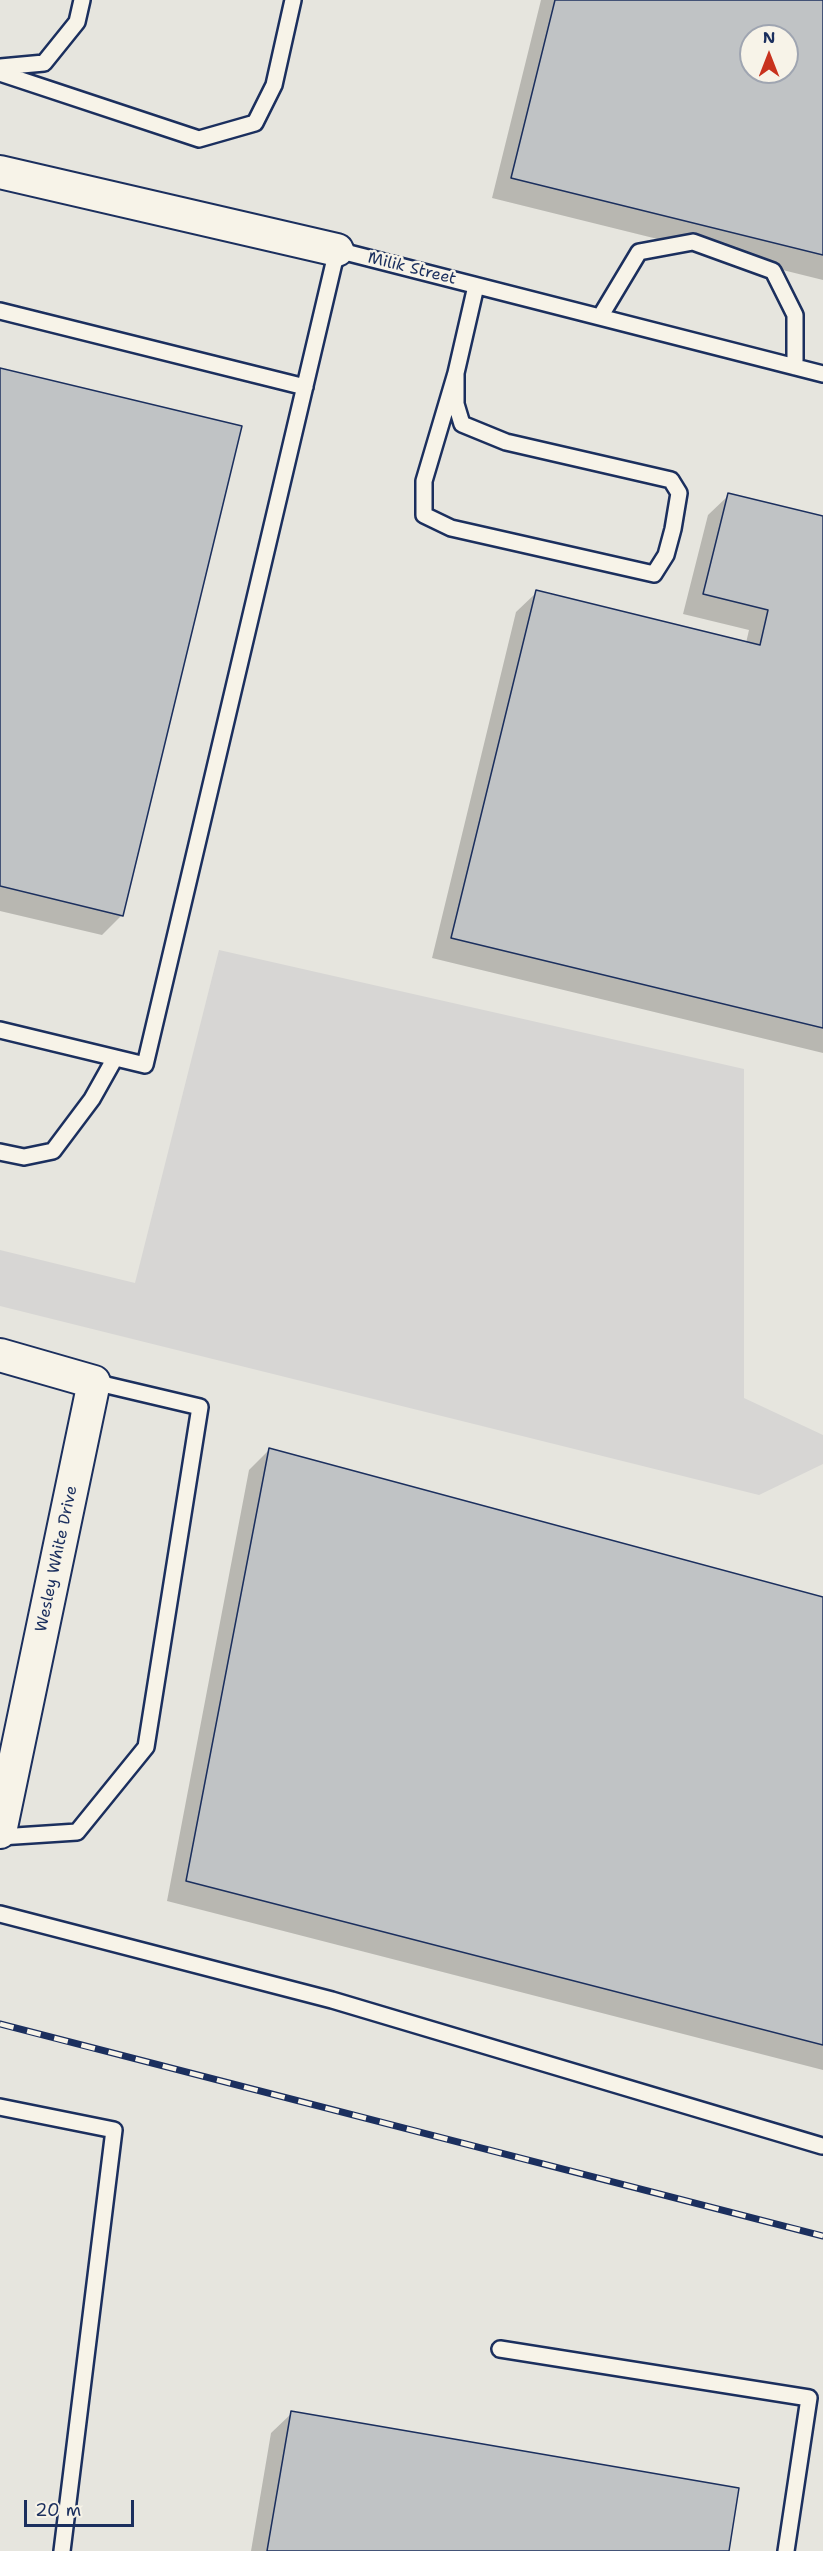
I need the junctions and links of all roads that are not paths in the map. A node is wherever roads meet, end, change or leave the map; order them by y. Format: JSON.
{"nodes":[{"id":1,"x":82,"y":0,"type":"edge"},
{"id":2,"x":293,"y":0,"type":"edge"},
{"id":3,"x":0,"y":67,"type":"edge"},
{"id":4,"x":0,"y":73,"type":"edge"},
{"id":5,"x":0,"y":172,"type":"edge"},
{"id":6,"x":337,"y":250,"type":"junction"},
{"id":7,"x":476,"y":286,"type":"junction"},
{"id":8,"x":0,"y":311,"type":"edge"},
{"id":9,"x":600,"y":317,"type":"junction"},
{"id":10,"x":795,"y":367,"type":"junction"},
{"id":11,"x":456,"y":373,"type":"junction"},
{"id":12,"x":823,"y":374,"type":"edge"},
{"id":13,"x":304,"y":387,"type":"junction"},
{"id":14,"x":0,"y":1030,"type":"edge"},
{"id":15,"x":115,"y":1058,"type":"junction"},
{"id":16,"x":0,"y":1152,"type":"edge"},
{"id":17,"x":0,"y":1354,"type":"edge"},
{"id":18,"x":94,"y":1382,"type":"junction"},
{"id":19,"x":1,"y":1822,"type":"edge"},
{"id":20,"x":0,"y":1914,"type":"edge"},
{"id":21,"x":0,"y":2107,"type":"edge"},
{"id":22,"x":822,"y":2146,"type":"edge"},
{"id":23,"x":500,"y":2349,"type":"dead end"},
{"id":24,"x":62,"y":2551,"type":"edge"},
{"id":25,"x":786,"y":2551,"type":"edge"}],
"edges":[{"from":1,"to":3,"type":"lane"},
{"from":2,"to":4,"type":"lane"},
{"from":5,"to":6,"type":"street","name":"Milik Street"},
{"from":6,"to":7,"type":"lane","name":"Milik Street"},
{"from":6,"to":13,"type":"lane"},
{"from":7,"to":9,"type":"lane","name":"Milik Street"},
{"from":7,"to":11,"type":"lane"},
{"from":8,"to":13,"type":"lane"},
{"from":9,"to":10,"type":"lane","name":"Milik Street"},
{"from":9,"to":10,"type":"lane"},
{"from":10,"to":12,"type":"lane","name":"Milik Street"},
{"from":11,"to":11,"type":"lane"},
{"from":13,"to":15,"type":"lane"},
{"from":14,"to":15,"type":"lane"},
{"from":15,"to":16,"type":"lane"},
{"from":17,"to":18,"type":"street"},
{"from":18,"to":19,"type":"street","name":"Wesley White Drive"},
{"from":18,"to":19,"type":"lane"},
{"from":20,"to":22,"type":"lane"},
{"from":21,"to":24,"type":"lane"},
{"from":23,"to":25,"type":"lane"}]}
